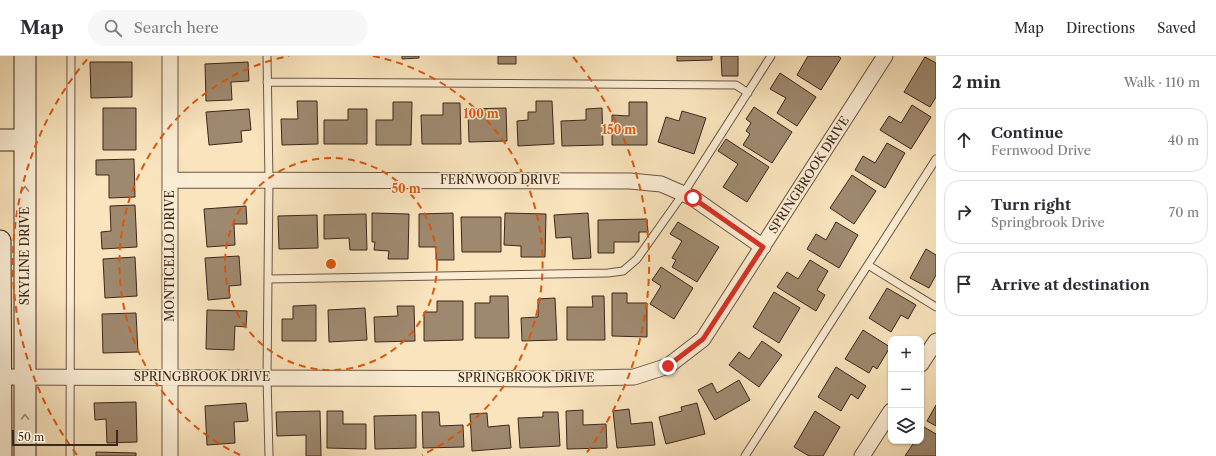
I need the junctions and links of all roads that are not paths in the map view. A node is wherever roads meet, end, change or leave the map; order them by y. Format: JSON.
{"nodes":[{"id":1,"x":25,"y":56,"type":"edge"},
{"id":2,"x":71,"y":56,"type":"edge"},
{"id":3,"x":170,"y":56,"type":"edge"},
{"id":4,"x":267,"y":56,"type":"edge"},
{"id":5,"x":771,"y":56,"type":"edge"},
{"id":6,"x":884,"y":56,"type":"edge"},
{"id":7,"x":267,"y":82,"type":"junction"},
{"id":8,"x":748,"y":93,"type":"junction"},
{"id":9,"x":0,"y":140,"type":"edge"},
{"id":10,"x":25,"y":140,"type":"junction"},
{"id":11,"x":936,"y":159,"type":"edge"},
{"id":12,"x":170,"y":180,"type":"junction"},
{"id":13,"x":269,"y":180,"type":"junction"},
{"id":14,"x":683,"y":194,"type":"junction"},
{"id":15,"x":0,"y":241,"type":"edge"},
{"id":16,"x":763,"y":247,"type":"junction"},
{"id":17,"x":868,"y":265,"type":"junction"},
{"id":18,"x":269,"y":278,"type":"junction"},
{"id":19,"x":936,"y":307,"type":"edge"},
{"id":20,"x":936,"y":341,"type":"edge"},
{"id":21,"x":924,"y":359,"type":"edge"},
{"id":22,"x":0,"y":377,"type":"edge"},
{"id":23,"x":25,"y":377,"type":"junction"},
{"id":24,"x":70,"y":377,"type":"junction"},
{"id":25,"x":267,"y":377,"type":"junction"},
{"id":26,"x":171,"y":378,"type":"junction"},
{"id":27,"x":888,"y":416,"type":"edge"},
{"id":28,"x":1,"y":456,"type":"edge"},
{"id":29,"x":25,"y":456,"type":"edge"},
{"id":30,"x":70,"y":456,"type":"edge"},
{"id":31,"x":170,"y":456,"type":"edge"},
{"id":32,"x":269,"y":456,"type":"edge"},
{"id":33,"x":745,"y":456,"type":"edge"},
{"id":34,"x":862,"y":456,"type":"edge"}],
"edges":[{"from":1,"to":10,"type":"main road","name":"SKYLINE DRIVE"},
{"from":2,"to":24,"type":"lane"},
{"from":3,"to":12,"type":"street","name":"MONTICELLO DRIVE"},
{"from":4,"to":7,"type":"lane"},
{"from":5,"to":8,"type":"lane"},
{"from":6,"to":16,"type":"street","name":"SPRINGBROOK DRIVE"},
{"from":7,"to":8,"type":"lane"},
{"from":7,"to":13,"type":"lane"},
{"from":8,"to":14,"type":"lane"},
{"from":9,"to":10,"type":"main road"},
{"from":23,"to":10,"type":"main road","name":"SKYLINE DRIVE","one_way":true},
{"from":11,"to":17,"type":"lane"},
{"from":12,"to":13,"type":"street","name":"FERNWOOD DRIVE"},
{"from":12,"to":26,"type":"street","name":"MONTICELLO DRIVE"},
{"from":13,"to":14,"type":"street","name":"FERNWOOD DRIVE"},
{"from":13,"to":18,"type":"lane"},
{"from":14,"to":16,"type":"street","name":"FERNWOOD DRIVE"},
{"from":14,"to":18,"type":"lane"},
{"from":15,"to":22,"type":"main road","name":"SKYLINE DRIVE"},
{"from":16,"to":25,"type":"street","name":"SPRINGBROOK DRIVE"},
{"from":17,"to":19,"type":"lane"},
{"from":17,"to":33,"type":"lane"},
{"from":18,"to":25,"type":"lane"},
{"from":20,"to":21,"type":"street"},
{"from":22,"to":23,"type":"street","name":"SPRINGBROOK DRIVE"},
{"from":22,"to":28,"type":"main road","name":"SKYLINE DRIVE"},
{"from":23,"to":24,"type":"street","name":"SPRINGBROOK DRIVE"},
{"from":29,"to":23,"type":"main road","name":"SKYLINE DRIVE","one_way":true},
{"from":24,"to":26,"type":"street","name":"SPRINGBROOK DRIVE"},
{"from":24,"to":30,"type":"lane"},
{"from":25,"to":26,"type":"street","name":"SPRINGBROOK DRIVE"},
{"from":25,"to":32,"type":"lane"},
{"from":26,"to":31,"type":"street","name":"MONTICELLO DRIVE"},
{"from":27,"to":34,"type":"street"}]}
